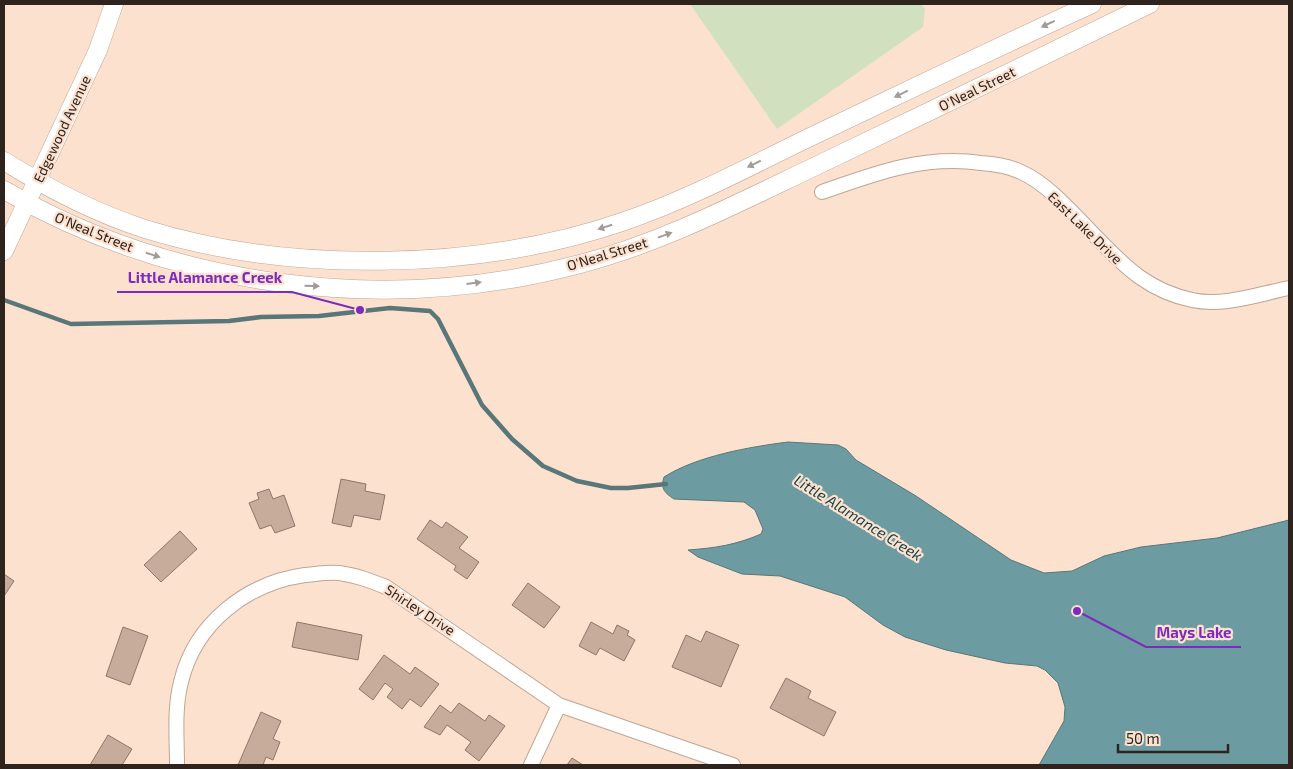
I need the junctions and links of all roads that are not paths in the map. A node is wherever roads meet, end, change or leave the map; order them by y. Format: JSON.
{"nodes":[{"id":1,"x":114,"y":4,"type":"edge"},
{"id":2,"x":1092,"y":4,"type":"edge"},
{"id":3,"x":1150,"y":4,"type":"edge"},
{"id":4,"x":4,"y":161,"type":"edge"},
{"id":5,"x":37,"y":182,"type":"junction"},
{"id":6,"x":4,"y":190,"type":"edge"},
{"id":7,"x":822,"y":192,"type":"dead end"},
{"id":8,"x":27,"y":203,"type":"junction"},
{"id":9,"x":4,"y":251,"type":"edge"},
{"id":10,"x":1289,"y":288,"type":"edge"},
{"id":11,"x":559,"y":705,"type":"junction"},
{"id":12,"x":177,"y":765,"type":"edge"},
{"id":13,"x":531,"y":765,"type":"edge"},
{"id":14,"x":733,"y":765,"type":"edge"}],
"edges":[{"from":1,"to":5,"type":"street","name":"Edgewood Avenue"},
{"from":2,"to":5,"type":"street","name":"O'Neal Street","one_way":true},
{"from":8,"to":3,"type":"street","name":"O'Neal Street","one_way":true},
{"from":4,"to":5,"type":"street","name":"O'Neal Street"},
{"from":5,"to":8,"type":"street","name":"Edgewood Avenue"},
{"from":6,"to":8,"type":"street","name":"O'Neal Street"},
{"from":7,"to":10,"type":"street","name":"East Lake Drive"},
{"from":8,"to":9,"type":"street","name":"Edgewood Avenue"},
{"from":11,"to":12,"type":"street","name":"Shirley Drive"},
{"from":11,"to":13,"type":"street"},
{"from":11,"to":14,"type":"street","name":"Shirley Drive"}]}
